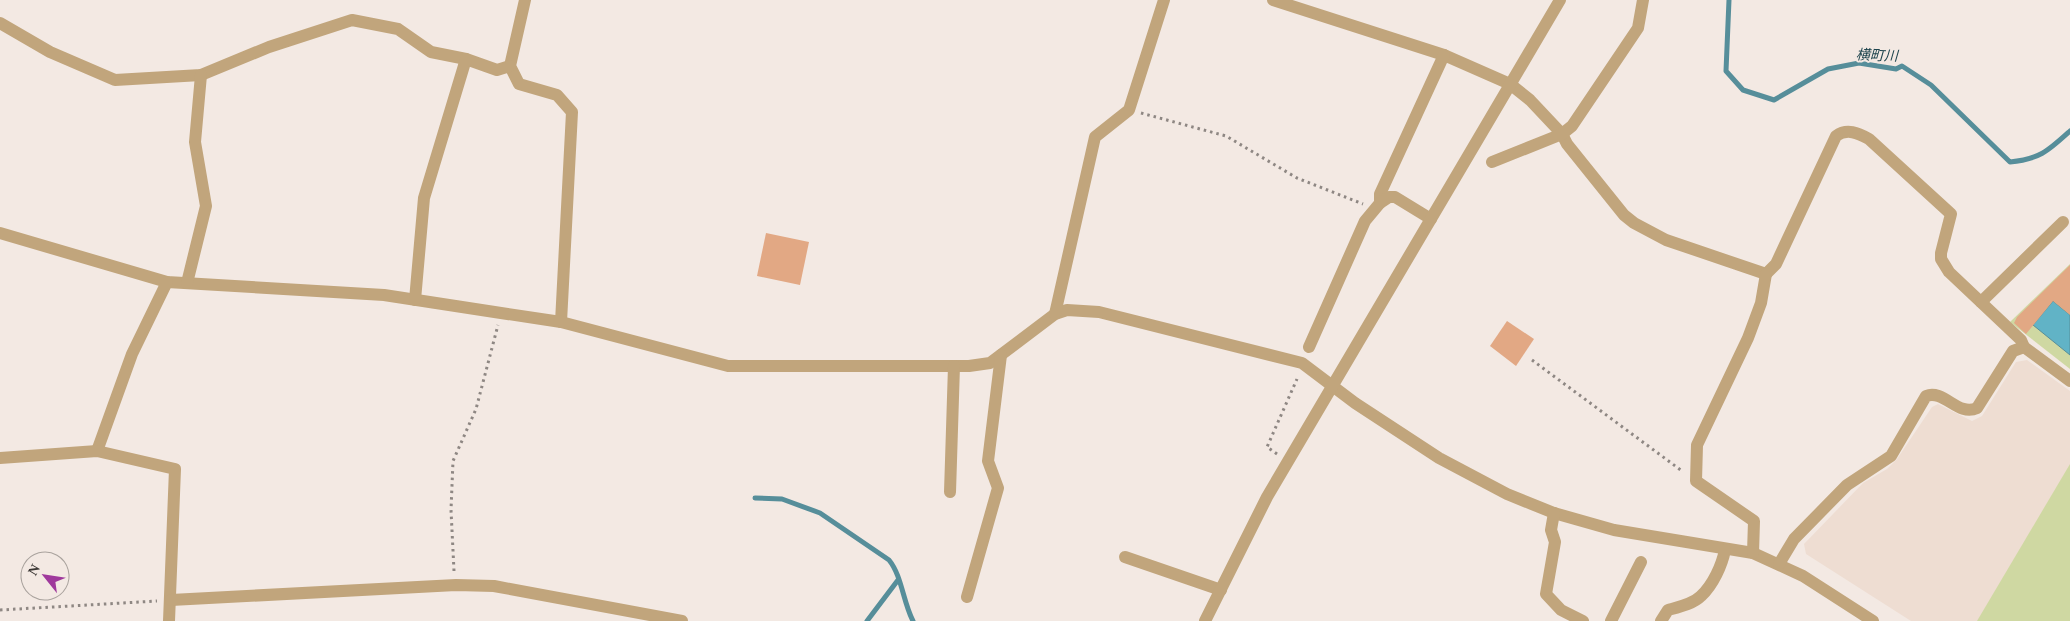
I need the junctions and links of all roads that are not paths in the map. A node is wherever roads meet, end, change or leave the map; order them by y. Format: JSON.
{"nodes":[{"id":1,"x":525,"y":0,"type":"edge"},
{"id":2,"x":1164,"y":0,"type":"edge"},
{"id":3,"x":1273,"y":0,"type":"edge"},
{"id":4,"x":1560,"y":0,"type":"edge"},
{"id":5,"x":1643,"y":0,"type":"edge"},
{"id":6,"x":0,"y":23,"type":"edge"},
{"id":7,"x":1444,"y":55,"type":"junction"},
{"id":8,"x":466,"y":60,"type":"junction"},
{"id":9,"x":510,"y":66,"type":"junction"},
{"id":10,"x":201,"y":76,"type":"junction"},
{"id":11,"x":1510,"y":84,"type":"junction"},
{"id":12,"x":1562,"y":134,"type":"junction"},
{"id":13,"x":1492,"y":162,"type":"dead end"},
{"id":14,"x":1377,"y":206,"type":"junction"},
{"id":15,"x":1431,"y":219,"type":"junction"},
{"id":16,"x":2063,"y":222,"type":"dead end"},
{"id":17,"x":0,"y":233,"type":"edge"},
{"id":18,"x":1766,"y":274,"type":"junction"},
{"id":19,"x":168,"y":282,"type":"junction"},
{"id":20,"x":187,"y":283,"type":"junction"},
{"id":21,"x":415,"y":300,"type":"junction"},
{"id":22,"x":1981,"y":302,"type":"junction"},
{"id":23,"x":1055,"y":314,"type":"junction"},
{"id":24,"x":561,"y":322,"type":"junction"},
{"id":25,"x":1309,"y":347,"type":"dead end"},
{"id":26,"x":2024,"y":347,"type":"junction"},
{"id":27,"x":1002,"y":355,"type":"junction"},
{"id":28,"x":954,"y":366,"type":"junction"},
{"id":29,"x":2070,"y":381,"type":"edge"},
{"id":30,"x":1334,"y":387,"type":"junction"},
{"id":31,"x":97,"y":451,"type":"junction"},
{"id":32,"x":0,"y":458,"type":"edge"},
{"id":33,"x":950,"y":492,"type":"dead end"},
{"id":34,"x":1554,"y":513,"type":"junction"},
{"id":35,"x":1725,"y":550,"type":"junction"},
{"id":36,"x":1753,"y":553,"type":"junction"},
{"id":37,"x":1125,"y":557,"type":"dead end"},
{"id":38,"x":1641,"y":562,"type":"dead end"},
{"id":39,"x":1779,"y":564,"type":"junction"},
{"id":40,"x":1221,"y":590,"type":"junction"},
{"id":41,"x":967,"y":597,"type":"dead end"},
{"id":42,"x":171,"y":600,"type":"junction"},
{"id":43,"x":169,"y":621,"type":"edge"},
{"id":44,"x":682,"y":621,"type":"edge"},
{"id":45,"x":1205,"y":621,"type":"edge"},
{"id":46,"x":1583,"y":621,"type":"edge"},
{"id":47,"x":1611,"y":621,"type":"edge"},
{"id":48,"x":1661,"y":621,"type":"edge"},
{"id":49,"x":1873,"y":621,"type":"edge"}],
"edges":[{"from":1,"to":9,"type":"street"},
{"from":2,"to":23,"type":"street"},
{"from":3,"to":7,"type":"street"},
{"from":4,"to":11,"type":"street"},
{"from":5,"to":12,"type":"street"},
{"from":6,"to":10,"type":"street"},
{"from":7,"to":11,"type":"street"},
{"from":7,"to":14,"type":"street"},
{"from":8,"to":9,"type":"street"},
{"from":8,"to":10,"type":"street"},
{"from":8,"to":21,"type":"street"},
{"from":9,"to":24,"type":"street"},
{"from":10,"to":20,"type":"street"},
{"from":11,"to":12,"type":"street"},
{"from":11,"to":15,"type":"street"},
{"from":12,"to":13,"type":"street"},
{"from":12,"to":18,"type":"street"},
{"from":14,"to":15,"type":"street"},
{"from":14,"to":25,"type":"street"},
{"from":15,"to":30,"type":"street"},
{"from":16,"to":22,"type":"street"},
{"from":17,"to":19,"type":"street"},
{"from":18,"to":22,"type":"street"},
{"from":18,"to":36,"type":"street"},
{"from":19,"to":20,"type":"street"},
{"from":19,"to":31,"type":"street"},
{"from":20,"to":21,"type":"street"},
{"from":21,"to":24,"type":"street"},
{"from":22,"to":26,"type":"street"},
{"from":23,"to":27,"type":"street"},
{"from":23,"to":30,"type":"street"},
{"from":24,"to":28,"type":"street"},
{"from":26,"to":29,"type":"street"},
{"from":26,"to":39,"type":"street"},
{"from":27,"to":28,"type":"street"},
{"from":27,"to":41,"type":"street"},
{"from":28,"to":33,"type":"street"},
{"from":30,"to":34,"type":"street"},
{"from":30,"to":40,"type":"street"},
{"from":31,"to":32,"type":"street"},
{"from":31,"to":42,"type":"street"},
{"from":34,"to":35,"type":"street"},
{"from":34,"to":46,"type":"street"},
{"from":35,"to":36,"type":"street"},
{"from":35,"to":48,"type":"street"},
{"from":36,"to":39,"type":"street"},
{"from":37,"to":40,"type":"street"},
{"from":38,"to":47,"type":"street"},
{"from":39,"to":49,"type":"street"},
{"from":40,"to":45,"type":"street"},
{"from":42,"to":43,"type":"street"},
{"from":42,"to":44,"type":"street"}]}
